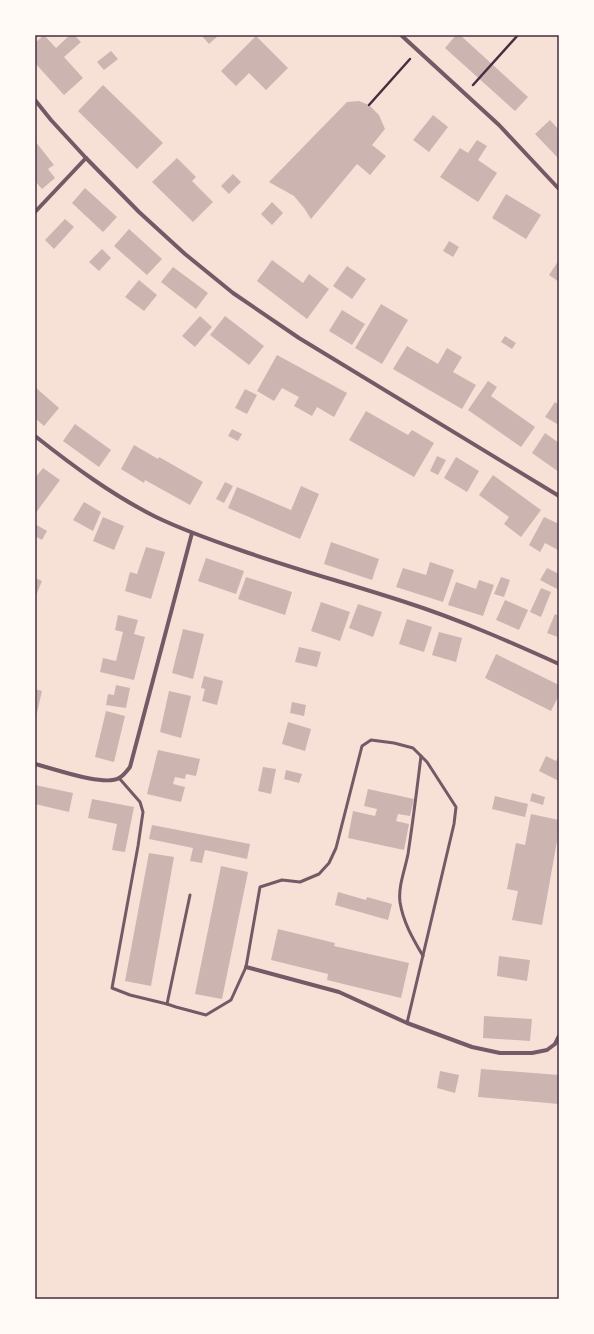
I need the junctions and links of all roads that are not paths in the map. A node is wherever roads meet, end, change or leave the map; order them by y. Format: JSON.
{"nodes":[{"id":1,"x":401,"y":35,"type":"edge"},
{"id":2,"x":35,"y":100,"type":"edge"},
{"id":3,"x":86,"y":158,"type":"junction"},
{"id":4,"x":559,"y":189,"type":"edge"},
{"id":5,"x":35,"y":212,"type":"edge"},
{"id":6,"x":35,"y":436,"type":"edge"},
{"id":7,"x":559,"y":496,"type":"edge"},
{"id":8,"x":192,"y":533,"type":"junction"},
{"id":9,"x":559,"y":664,"type":"edge"},
{"id":10,"x":421,"y":756,"type":"junction"},
{"id":11,"x":35,"y":764,"type":"edge"},
{"id":12,"x":119,"y":778,"type":"junction"},
{"id":13,"x":190,"y":895,"type":"dead end"},
{"id":14,"x":423,"y":956,"type":"junction"},
{"id":15,"x":246,"y":967,"type":"junction"},
{"id":16,"x":167,"y":1004,"type":"junction"},
{"id":17,"x":407,"y":1023,"type":"junction"},
{"id":18,"x":559,"y":1036,"type":"edge"}],
"edges":[{"from":1,"to":4,"type":"street"},
{"from":2,"to":3,"type":"street"},
{"from":3,"to":5,"type":"street"},
{"from":3,"to":7,"type":"street"},
{"from":6,"to":8,"type":"street"},
{"from":8,"to":9,"type":"street"},
{"from":8,"to":12,"type":"street"},
{"from":10,"to":14,"type":"lane"},
{"from":10,"to":14,"type":"lane"},
{"from":10,"to":15,"type":"lane"},
{"from":11,"to":12,"type":"street"},
{"from":12,"to":16,"type":"lane"},
{"from":13,"to":16,"type":"lane"},
{"from":14,"to":17,"type":"lane"},
{"from":15,"to":16,"type":"lane"},
{"from":15,"to":17,"type":"street"},
{"from":17,"to":18,"type":"street"}]}
